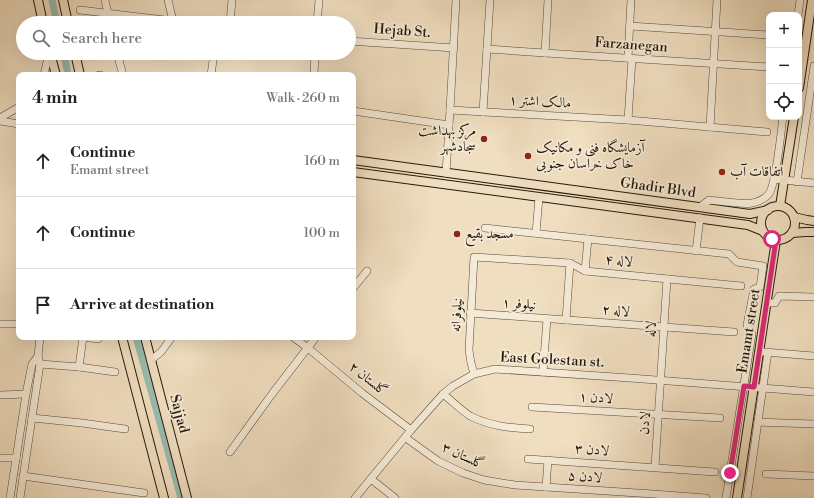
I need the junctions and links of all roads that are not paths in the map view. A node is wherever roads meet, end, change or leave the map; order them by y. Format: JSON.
{"nodes":[{"id":1,"x":38,"y":0,"type":"edge"},
{"id":2,"x":63,"y":0,"type":"edge"},
{"id":3,"x":105,"y":0,"type":"edge"},
{"id":4,"x":168,"y":0,"type":"edge"},
{"id":5,"x":232,"y":0,"type":"edge"},
{"id":6,"x":319,"y":0,"type":"edge"},
{"id":7,"x":456,"y":0,"type":"edge"},
{"id":8,"x":490,"y":0,"type":"edge"},
{"id":9,"x":548,"y":0,"type":"edge"},
{"id":10,"x":631,"y":0,"type":"edge"},
{"id":11,"x":717,"y":0,"type":"edge"},
{"id":12,"x":800,"y":0,"type":"edge"},
{"id":13,"x":812,"y":0,"type":"edge"},
{"id":14,"x":80,"y":10,"type":"dead end"},
{"id":15,"x":798,"y":12,"type":"edge"},
{"id":16,"x":108,"y":13,"type":"junction"},
{"id":17,"x":41,"y":16,"type":"edge"},
{"id":18,"x":66,"y":16,"type":"edge"},
{"id":19,"x":109,"y":16,"type":"edge"},
{"id":20,"x":132,"y":16,"type":"edge"},
{"id":21,"x":172,"y":16,"type":"edge"},
{"id":22,"x":231,"y":16,"type":"edge"},
{"id":23,"x":318,"y":16,"type":"edge"},
{"id":24,"x":630,"y":26,"type":"junction"},
{"id":25,"x":716,"y":32,"type":"junction"},
{"id":26,"x":766,"y":35,"type":"edge"},
{"id":27,"x":356,"y":41,"type":"edge"},
{"id":28,"x":454,"y":48,"type":"junction"},
{"id":29,"x":487,"y":49,"type":"junction"},
{"id":30,"x":545,"y":52,"type":"junction"},
{"id":31,"x":630,"y":58,"type":"junction"},
{"id":32,"x":802,"y":58,"type":"edge"},
{"id":33,"x":48,"y":60,"type":"edge"},
{"id":34,"x":52,"y":60,"type":"edge"},
{"id":35,"x":77,"y":60,"type":"edge"},
{"id":36,"x":119,"y":60,"type":"edge"},
{"id":37,"x":213,"y":60,"type":"edge"},
{"id":38,"x":315,"y":60,"type":"edge"},
{"id":39,"x":713,"y":63,"type":"junction"},
{"id":40,"x":766,"y":67,"type":"edge"},
{"id":41,"x":814,"y":69,"type":"edge"},
{"id":42,"x":802,"y":70,"type":"edge"},
{"id":43,"x":45,"y":72,"type":"edge"},
{"id":44,"x":55,"y":72,"type":"edge"},
{"id":45,"x":79,"y":72,"type":"edge"},
{"id":46,"x":122,"y":72,"type":"edge"},
{"id":47,"x":211,"y":72,"type":"edge"},
{"id":48,"x":314,"y":72,"type":"edge"},
{"id":49,"x":16,"y":109,"type":"edge"},
{"id":50,"x":450,"y":110,"type":"junction"},
{"id":51,"x":356,"y":111,"type":"edge"},
{"id":52,"x":484,"y":112,"type":"junction"},
{"id":53,"x":0,"y":119,"type":"edge"},
{"id":54,"x":16,"y":119,"type":"edge"},
{"id":55,"x":628,"y":120,"type":"junction"},
{"id":56,"x":783,"y":120,"type":"edge"},
{"id":57,"x":794,"y":120,"type":"edge"},
{"id":58,"x":16,"y":123,"type":"edge"},
{"id":59,"x":450,"y":125,"type":"junction"},
{"id":60,"x":710,"y":127,"type":"junction"},
{"id":61,"x":767,"y":132,"type":"dead end"},
{"id":62,"x":356,"y":160,"type":"edge"},
{"id":63,"x":356,"y":172,"type":"edge"},
{"id":64,"x":446,"y":173,"type":"junction"},
{"id":65,"x":774,"y":179,"type":"junction"},
{"id":66,"x":784,"y":180,"type":"junction"},
{"id":67,"x":797,"y":182,"type":"junction"},
{"id":68,"x":814,"y":183,"type":"edge"},
{"id":69,"x":445,"y":184,"type":"junction"},
{"id":70,"x":539,"y":197,"type":"junction"},
{"id":71,"x":780,"y":206,"type":"junction"},
{"id":72,"x":700,"y":207,"type":"junction"},
{"id":73,"x":768,"y":210,"type":"junction"},
{"id":74,"x":794,"y":217,"type":"junction"},
{"id":75,"x":700,"y":218,"type":"junction"},
{"id":76,"x":814,"y":221,"type":"edge"},
{"id":77,"x":485,"y":228,"type":"dead end"},
{"id":78,"x":763,"y":231,"type":"junction"},
{"id":79,"x":814,"y":232,"type":"edge"},
{"id":80,"x":536,"y":233,"type":"junction"},
{"id":81,"x":792,"y":233,"type":"junction"},
{"id":82,"x":588,"y":239,"type":"junction"},
{"id":83,"x":776,"y":240,"type":"junction"},
{"id":84,"x":696,"y":251,"type":"junction"},
{"id":85,"x":570,"y":264,"type":"junction"},
{"id":86,"x":367,"y":271,"type":"dead end"},
{"id":87,"x":585,"y":271,"type":"junction"},
{"id":88,"x":667,"y":279,"type":"junction"},
{"id":89,"x":356,"y":284,"type":"edge"},
{"id":90,"x":741,"y":286,"type":"dead end"},
{"id":91,"x":814,"y":298,"type":"edge"},
{"id":92,"x":767,"y":303,"type":"junction"},
{"id":93,"x":470,"y":314,"type":"junction"},
{"id":94,"x":547,"y":319,"type":"junction"},
{"id":95,"x":566,"y":320,"type":"junction"},
{"id":96,"x":0,"y":324,"type":"edge"},
{"id":97,"x":16,"y":324,"type":"edge"},
{"id":98,"x":664,"y":328,"type":"junction"},
{"id":99,"x":734,"y":332,"type":"dead end"},
{"id":100,"x":752,"y":334,"type":"junction"},
{"id":101,"x":762,"y":334,"type":"junction"},
{"id":102,"x":40,"y":340,"type":"edge"},
{"id":103,"x":82,"y":340,"type":"edge"},
{"id":104,"x":123,"y":340,"type":"edge"},
{"id":105,"x":146,"y":340,"type":"edge"},
{"id":106,"x":170,"y":340,"type":"edge"},
{"id":107,"x":297,"y":340,"type":"edge"},
{"id":108,"x":314,"y":340,"type":"edge"},
{"id":109,"x":308,"y":348,"type":"junction"},
{"id":110,"x":759,"y":352,"type":"junction"},
{"id":111,"x":768,"y":352,"type":"junction"},
{"id":112,"x":38,"y":356,"type":"junction"},
{"id":113,"x":812,"y":356,"type":"edge"},
{"id":114,"x":152,"y":360,"type":"junction"},
{"id":115,"x":40,"y":364,"type":"junction"},
{"id":116,"x":79,"y":367,"type":"junction"},
{"id":117,"x":115,"y":372,"type":"dead end"},
{"id":118,"x":543,"y":372,"type":"junction"},
{"id":119,"x":474,"y":374,"type":"junction"},
{"id":120,"x":661,"y":380,"type":"junction"},
{"id":121,"x":744,"y":386,"type":"junction"},
{"id":122,"x":754,"y":387,"type":"junction"},
{"id":123,"x":763,"y":388,"type":"junction"},
{"id":124,"x":814,"y":392,"type":"edge"},
{"id":125,"x":26,"y":394,"type":"junction"},
{"id":126,"x":443,"y":394,"type":"junction"},
{"id":127,"x":0,"y":395,"type":"edge"},
{"id":128,"x":532,"y":407,"type":"dead end"},
{"id":129,"x":658,"y":415,"type":"junction"},
{"id":130,"x":32,"y":418,"type":"junction"},
{"id":131,"x":720,"y":418,"type":"dead end"},
{"id":132,"x":758,"y":422,"type":"junction"},
{"id":133,"x":810,"y":424,"type":"edge"},
{"id":134,"x":125,"y":429,"type":"dead end"},
{"id":135,"x":530,"y":429,"type":"dead end"},
{"id":136,"x":412,"y":430,"type":"junction"},
{"id":137,"x":406,"y":438,"type":"junction"},
{"id":138,"x":230,"y":452,"type":"dead end"},
{"id":139,"x":0,"y":458,"type":"edge"},
{"id":140,"x":16,"y":458,"type":"junction"},
{"id":141,"x":528,"y":459,"type":"dead end"},
{"id":142,"x":548,"y":460,"type":"junction"},
{"id":143,"x":655,"y":467,"type":"junction"},
{"id":144,"x":715,"y":472,"type":"dead end"},
{"id":145,"x":766,"y":474,"type":"dead end"},
{"id":146,"x":24,"y":476,"type":"junction"},
{"id":147,"x":814,"y":476,"type":"edge"},
{"id":148,"x":371,"y":479,"type":"junction"},
{"id":149,"x":515,"y":485,"type":"joint"},
{"id":150,"x":546,"y":487,"type":"junction"},
{"id":151,"x":144,"y":493,"type":"dead end"},
{"id":152,"x":10,"y":498,"type":"edge"},
{"id":153,"x":20,"y":498,"type":"edge"},
{"id":154,"x":164,"y":498,"type":"edge"},
{"id":155,"x":188,"y":498,"type":"edge"},
{"id":156,"x":355,"y":498,"type":"edge"},
{"id":157,"x":395,"y":498,"type":"edge"},
{"id":158,"x":706,"y":498,"type":"edge"},
{"id":159,"x":726,"y":498,"type":"edge"},
{"id":160,"x":737,"y":498,"type":"edge"},
{"id":161,"x":747,"y":498,"type":"edge"}],
"edges":[{"from":1,"to":17,"type":"main road"},
{"from":2,"to":18,"type":"main road"},
{"from":3,"to":16,"type":"street"},
{"from":4,"to":21,"type":"street"},
{"from":5,"to":22,"type":"street"},
{"from":6,"to":23,"type":"street"},
{"from":7,"to":28,"type":"street"},
{"from":8,"to":29,"type":"street"},
{"from":9,"to":30,"type":"street"},
{"from":10,"to":24,"type":"street"},
{"from":11,"to":25,"type":"street"},
{"from":12,"to":15,"type":"street"},
{"from":13,"to":32,"type":"main road"},
{"from":14,"to":16,"type":"street"},
{"from":16,"to":19,"type":"street"},
{"from":16,"to":20,"type":"street"},
{"from":24,"to":25,"type":"street"},
{"from":24,"to":31,"type":"street"},
{"from":25,"to":26,"type":"street"},
{"from":25,"to":39,"type":"street"},
{"from":27,"to":28,"type":"street","name":"Hejab St."},
{"from":28,"to":50,"type":"street"},
{"from":29,"to":30,"type":"street","name":"Farzanegan"},
{"from":29,"to":52,"type":"street"},
{"from":30,"to":31,"type":"street","name":"Farzanegan"},
{"from":31,"to":39,"type":"street","name":"Farzanegan"},
{"from":31,"to":55,"type":"street"},
{"from":33,"to":43,"type":"street"},
{"from":34,"to":44,"type":"main road"},
{"from":35,"to":45,"type":"main road"},
{"from":36,"to":46,"type":"street"},
{"from":37,"to":47,"type":"street"},
{"from":38,"to":48,"type":"street"},
{"from":39,"to":40,"type":"street","name":"Farzanegan"},
{"from":39,"to":60,"type":"street"},
{"from":41,"to":42,"type":"street"},
{"from":41,"to":67,"type":"street"},
{"from":49,"to":53,"type":"street"},
{"from":50,"to":52,"type":"street","name":"مالک اشتر ۱"},
{"from":50,"to":59,"type":"street"},
{"from":51,"to":59,"type":"street"},
{"from":52,"to":55,"type":"street","name":"مالک اشتر ۱"},
{"from":53,"to":54,"type":"street"},
{"from":53,"to":58,"type":"street"},
{"from":55,"to":60,"type":"street","name":"مالک اشتر ۱"},
{"from":56,"to":65,"type":"street"},
{"from":57,"to":66,"type":"main road"},
{"from":59,"to":64,"type":"street"},
{"from":60,"to":61,"type":"street","name":"مالک اشتر ۱"},
{"from":62,"to":64,"type":"main road","name":"Ghadir Blvd"},
{"from":63,"to":69,"type":"main road","name":"Ghadir Blvd"},
{"from":64,"to":69,"type":"main road"},
{"from":64,"to":72,"type":"main road","name":"Ghadir Blvd"},
{"from":65,"to":66,"type":"street"},
{"from":65,"to":72,"type":"street"},
{"from":66,"to":67,"type":"street"},
{"from":66,"to":71,"type":"main road"},
{"from":67,"to":68,"type":"street"},
{"from":69,"to":70,"type":"main road","name":"Ghadir Blvd"},
{"from":70,"to":75,"type":"main road","name":"Ghadir Blvd"},
{"from":70,"to":80,"type":"street"},
{"from":71,"to":73,"type":"main road"},
{"from":71,"to":74,"type":"main road"},
{"from":72,"to":73,"type":"main road","name":"Ghadir Blvd"},
{"from":73,"to":78,"type":"main road"},
{"from":74,"to":76,"type":"main road"},
{"from":74,"to":81,"type":"main road"},
{"from":75,"to":78,"type":"main road","name":"Ghadir Blvd"},
{"from":75,"to":84,"type":"street"},
{"from":77,"to":80,"type":"street"},
{"from":78,"to":83,"type":"main road"},
{"from":79,"to":81,"type":"main road"},
{"from":80,"to":82,"type":"street"},
{"from":81,"to":83,"type":"main road"},
{"from":82,"to":84,"type":"street"},
{"from":82,"to":87,"type":"street"},
{"from":83,"to":92,"type":"main road","name":"Emamt street"},
{"from":84,"to":100,"type":"street"},
{"from":85,"to":87,"type":"street","name":"لاله ۴"},
{"from":85,"to":93,"type":"street","name":"نیلوفرانه"},
{"from":85,"to":95,"type":"street"},
{"from":86,"to":89,"type":"street"},
{"from":87,"to":88,"type":"street","name":"لاله ۴"},
{"from":88,"to":90,"type":"street","name":"لاله ۴"},
{"from":88,"to":98,"type":"street","name":"لاله"},
{"from":91,"to":92,"type":"street"},
{"from":92,"to":101,"type":"main road","name":"Emamt street"},
{"from":93,"to":94,"type":"street","name":"نیلوفر ۱"},
{"from":93,"to":119,"type":"street","name":"نیلوفرانه"},
{"from":94,"to":95,"type":"street","name":"نیلوفر ۱"},
{"from":94,"to":118,"type":"street"},
{"from":95,"to":98,"type":"street","name":"لاله ۲"},
{"from":96,"to":97,"type":"street"},
{"from":98,"to":99,"type":"street","name":"لاله ۲"},
{"from":98,"to":120,"type":"street","name":"لاله"},
{"from":100,"to":101,"type":"street"},
{"from":100,"to":121,"type":"street"},
{"from":101,"to":110,"type":"main road","name":"Emamt street"},
{"from":102,"to":112,"type":"street"},
{"from":103,"to":116,"type":"street"},
{"from":104,"to":154,"type":"main road"},
{"from":105,"to":114,"type":"main road","name":"Sajjad"},
{"from":106,"to":114,"type":"street"},
{"from":107,"to":109,"type":"street","name":"گلستان ۲"},
{"from":108,"to":109,"type":"street"},
{"from":109,"to":136,"type":"street","name":"گلستان ۲"},
{"from":109,"to":138,"type":"street"},
{"from":110,"to":111,"type":"street"},
{"from":110,"to":122,"type":"main road","name":"Emamt street"},
{"from":111,"to":113,"type":"street"},
{"from":111,"to":123,"type":"street"},
{"from":112,"to":115,"type":"street"},
{"from":112,"to":125,"type":"street"},
{"from":114,"to":155,"type":"main road","name":"Sajjad"},
{"from":115,"to":116,"type":"street"},
{"from":115,"to":130,"type":"street"},
{"from":116,"to":117,"type":"street"},
{"from":118,"to":119,"type":"street","name":"East Golestan st."},
{"from":118,"to":120,"type":"street","name":"East Golestan st."},
{"from":119,"to":126,"type":"street","name":"East Golestan st."},
{"from":120,"to":121,"type":"street","name":"East Golestan st."},
{"from":120,"to":129,"type":"street","name":"لادن"},
{"from":121,"to":122,"type":"street","name":"East Golestan st."},
{"from":121,"to":159,"type":"street"},
{"from":122,"to":123,"type":"street","name":"East Golestan st."},
{"from":122,"to":160,"type":"main road","name":"Emamt street"},
{"from":123,"to":124,"type":"street","name":"East Golestan st."},
{"from":123,"to":132,"type":"street"},
{"from":125,"to":127,"type":"street"},
{"from":125,"to":140,"type":"street"},
{"from":126,"to":135,"type":"street"},
{"from":126,"to":136,"type":"street","name":"East Golestan st."},
{"from":128,"to":129,"type":"street","name":"لادن ۱"},
{"from":129,"to":131,"type":"street","name":"لادن ۱"},
{"from":129,"to":143,"type":"street","name":"لادن"},
{"from":130,"to":134,"type":"street"},
{"from":130,"to":146,"type":"street"},
{"from":132,"to":133,"type":"street"},
{"from":132,"to":161,"type":"street"},
{"from":136,"to":137,"type":"street","name":"East Golestan st."},
{"from":137,"to":148,"type":"street","name":"East Golestan st."},
{"from":137,"to":149,"type":"street","name":"گلستان ۳"},
{"from":139,"to":140,"type":"street"},
{"from":140,"to":152,"type":"street"},
{"from":141,"to":142,"type":"street","name":"لادن ۳"},
{"from":142,"to":143,"type":"street","name":"لادن ۳"},
{"from":142,"to":150,"type":"street"},
{"from":143,"to":144,"type":"street","name":"لادن ۳"},
{"from":145,"to":147,"type":"street"},
{"from":146,"to":151,"type":"street"},
{"from":146,"to":153,"type":"street"},
{"from":148,"to":156,"type":"street","name":"East Golestan st."},
{"from":148,"to":157,"type":"street"},
{"from":149,"to":150,"type":"street","name":"لادن ۵"},
{"from":150,"to":158,"type":"street","name":"لادن ۵"}]}
